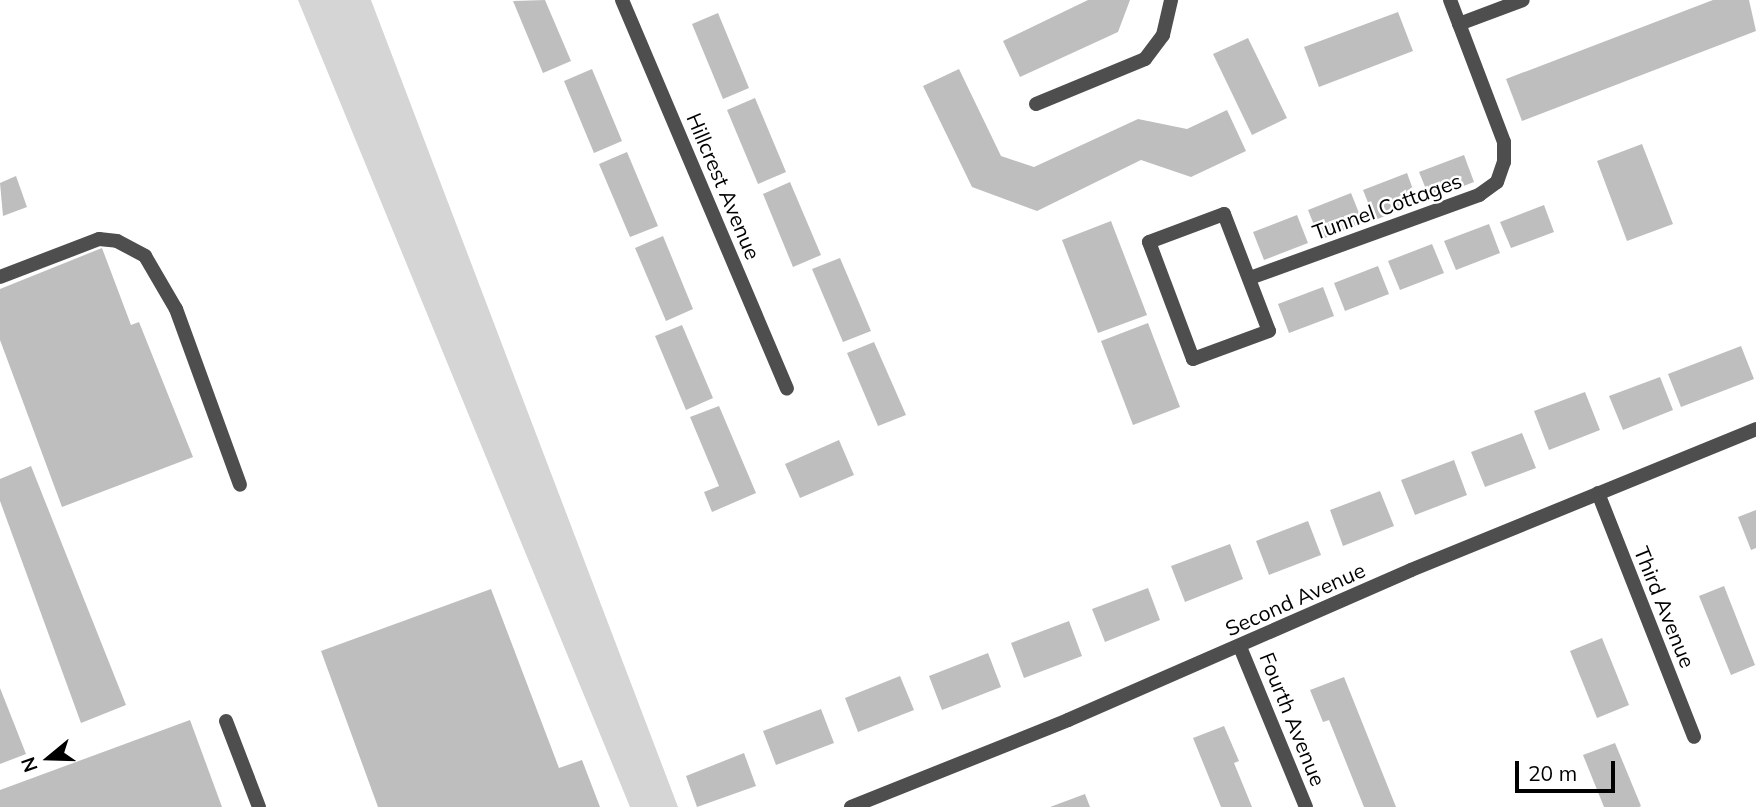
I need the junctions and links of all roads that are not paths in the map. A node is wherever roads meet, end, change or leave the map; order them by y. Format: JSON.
{"nodes":[{"id":1,"x":622,"y":0,"type":"edge"},
{"id":2,"x":1171,"y":0,"type":"edge"},
{"id":3,"x":1450,"y":0,"type":"edge"},
{"id":4,"x":1523,"y":0,"type":"edge"},
{"id":5,"x":1459,"y":24,"type":"junction"},
{"id":6,"x":1036,"y":104,"type":"dead end"},
{"id":7,"x":0,"y":277,"type":"edge"},
{"id":8,"x":1250,"y":278,"type":"junction"},
{"id":9,"x":787,"y":388,"type":"dead end"},
{"id":10,"x":1756,"y":429,"type":"edge"},
{"id":11,"x":240,"y":485,"type":"dead end"},
{"id":12,"x":1598,"y":493,"type":"junction"},
{"id":13,"x":1240,"y":647,"type":"junction"},
{"id":14,"x":226,"y":721,"type":"dead end"},
{"id":15,"x":1694,"y":737,"type":"dead end"},
{"id":16,"x":872,"y":803,"type":"edge"},
{"id":17,"x":259,"y":807,"type":"edge"},
{"id":18,"x":851,"y":807,"type":"edge"},
{"id":19,"x":1306,"y":807,"type":"edge"}],
"edges":[{"from":1,"to":9,"type":"street","name":"Hillcrest Avenue"},
{"from":2,"to":6,"type":"street"},
{"from":3,"to":5,"type":"street","name":"Tunnel Cottages"},
{"from":4,"to":5,"type":"street"},
{"from":5,"to":8,"type":"street","name":"Tunnel Cottages"},
{"from":7,"to":11,"type":"street"},
{"from":8,"to":8,"type":"street"},
{"from":10,"to":12,"type":"street","name":"Second Avenue"},
{"from":12,"to":13,"type":"street","name":"Second Avenue"},
{"from":12,"to":15,"type":"street","name":"Third Avenue"},
{"from":13,"to":16,"type":"street","name":"Second Avenue"},
{"from":13,"to":19,"type":"street","name":"Fourth Avenue"},
{"from":14,"to":17,"type":"street"},
{"from":16,"to":18,"type":"street","name":"Second Avenue"}]}
